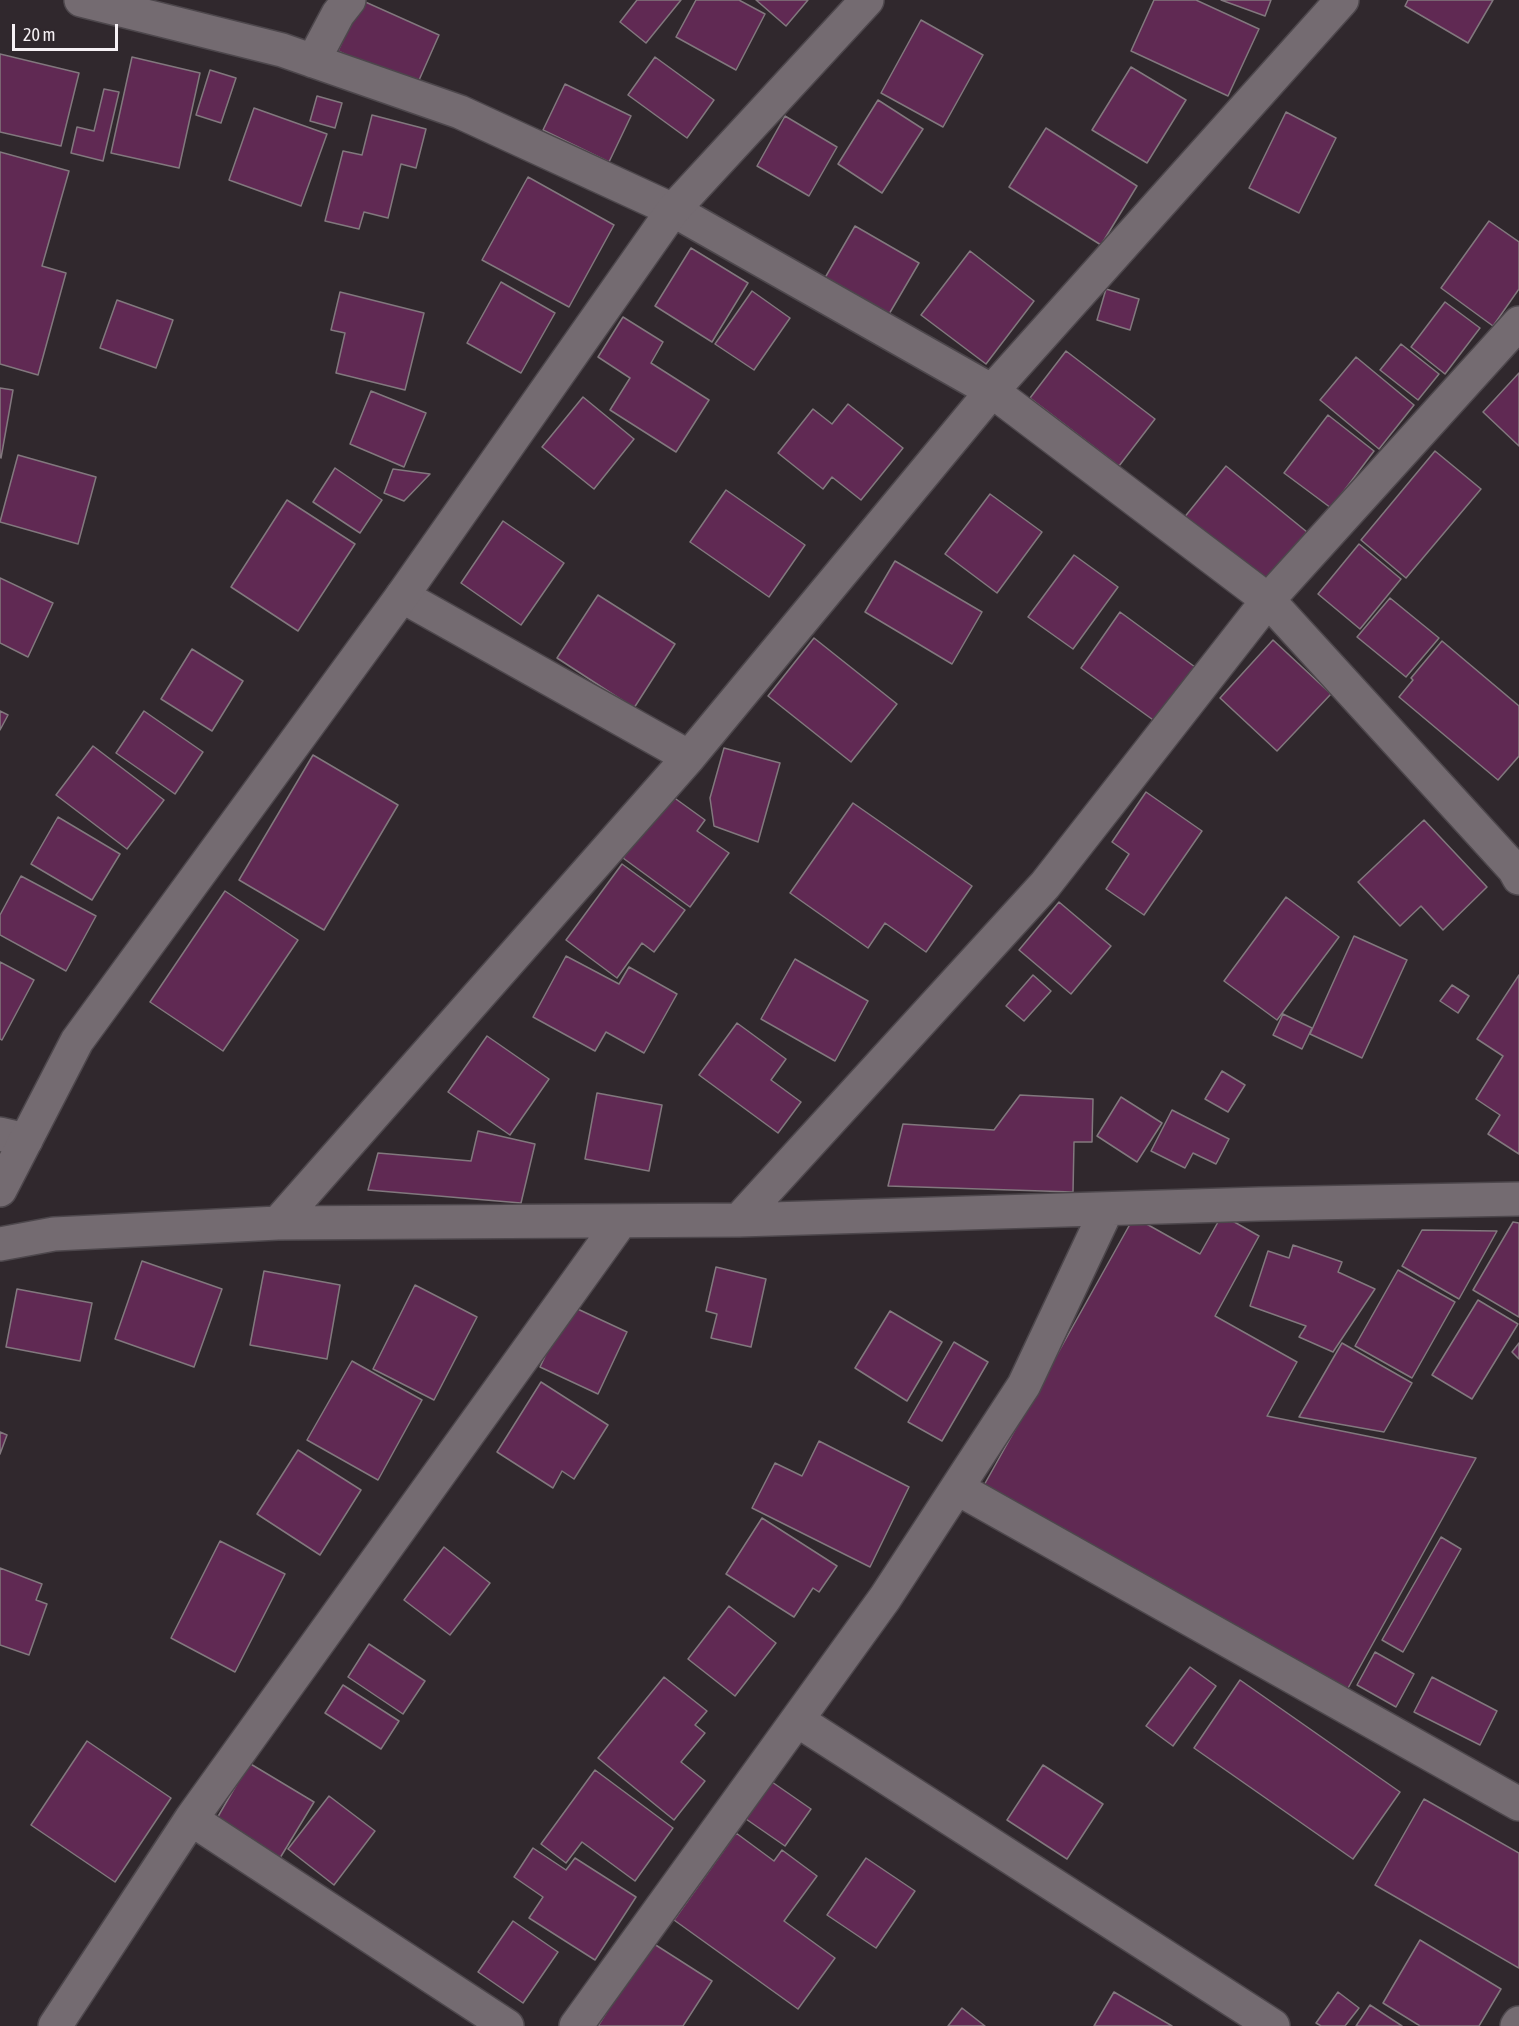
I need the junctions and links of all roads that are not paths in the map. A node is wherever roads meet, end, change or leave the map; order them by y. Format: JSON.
{"nodes":[{"id":1,"x":81,"y":0,"type":"edge"},
{"id":2,"x":349,"y":0,"type":"edge"},
{"id":3,"x":867,"y":0,"type":"edge"},
{"id":4,"x":1342,"y":0,"type":"edge"},
{"id":5,"x":313,"y":61,"type":"junction"},
{"id":6,"x":673,"y":210,"type":"junction"},
{"id":7,"x":1519,"y":323,"type":"edge"},
{"id":8,"x":992,"y":391,"type":"junction"},
{"id":9,"x":402,"y":596,"type":"junction"},
{"id":10,"x":1268,"y":600,"type":"junction"},
{"id":11,"x":689,"y":757,"type":"junction"},
{"id":12,"x":1517,"y":870,"type":"edge"},
{"id":13,"x":13,"y":1137,"type":"edge"},
{"id":14,"x":0,"y":1190,"type":"edge"},
{"id":15,"x":1519,"y":1199,"type":"edge"},
{"id":16,"x":1107,"y":1209,"type":"junction"},
{"id":17,"x":739,"y":1220,"type":"junction"},
{"id":18,"x":621,"y":1221,"type":"junction"},
{"id":19,"x":278,"y":1223,"type":"junction"},
{"id":20,"x":0,"y":1244,"type":"edge"},
{"id":21,"x":957,"y":1488,"type":"junction"},
{"id":22,"x":797,"y":1720,"type":"junction"},
{"id":23,"x":1519,"y":1804,"type":"edge"},
{"id":24,"x":191,"y":1819,"type":"junction"},
{"id":25,"x":55,"y":2026,"type":"edge"},
{"id":26,"x":507,"y":2026,"type":"edge"},
{"id":27,"x":576,"y":2026,"type":"edge"},
{"id":28,"x":1273,"y":2026,"type":"edge"}],
"edges":[{"from":1,"to":5,"type":"street"},
{"from":2,"to":5,"type":"street"},
{"from":3,"to":6,"type":"street"},
{"from":4,"to":8,"type":"street"},
{"from":5,"to":6,"type":"street"},
{"from":6,"to":8,"type":"street"},
{"from":6,"to":9,"type":"street"},
{"from":7,"to":10,"type":"street"},
{"from":8,"to":10,"type":"street"},
{"from":8,"to":11,"type":"street"},
{"from":9,"to":11,"type":"street"},
{"from":9,"to":13,"type":"street"},
{"from":10,"to":12,"type":"street"},
{"from":10,"to":17,"type":"street"},
{"from":11,"to":19,"type":"street"},
{"from":13,"to":14,"type":"street"},
{"from":15,"to":16,"type":"street"},
{"from":16,"to":17,"type":"street"},
{"from":16,"to":21,"type":"street"},
{"from":17,"to":18,"type":"street"},
{"from":18,"to":19,"type":"street"},
{"from":18,"to":24,"type":"street"},
{"from":19,"to":20,"type":"street"},
{"from":21,"to":22,"type":"street"},
{"from":21,"to":23,"type":"street"},
{"from":22,"to":27,"type":"street"},
{"from":22,"to":28,"type":"street"},
{"from":24,"to":25,"type":"street"},
{"from":24,"to":26,"type":"street"}]}
